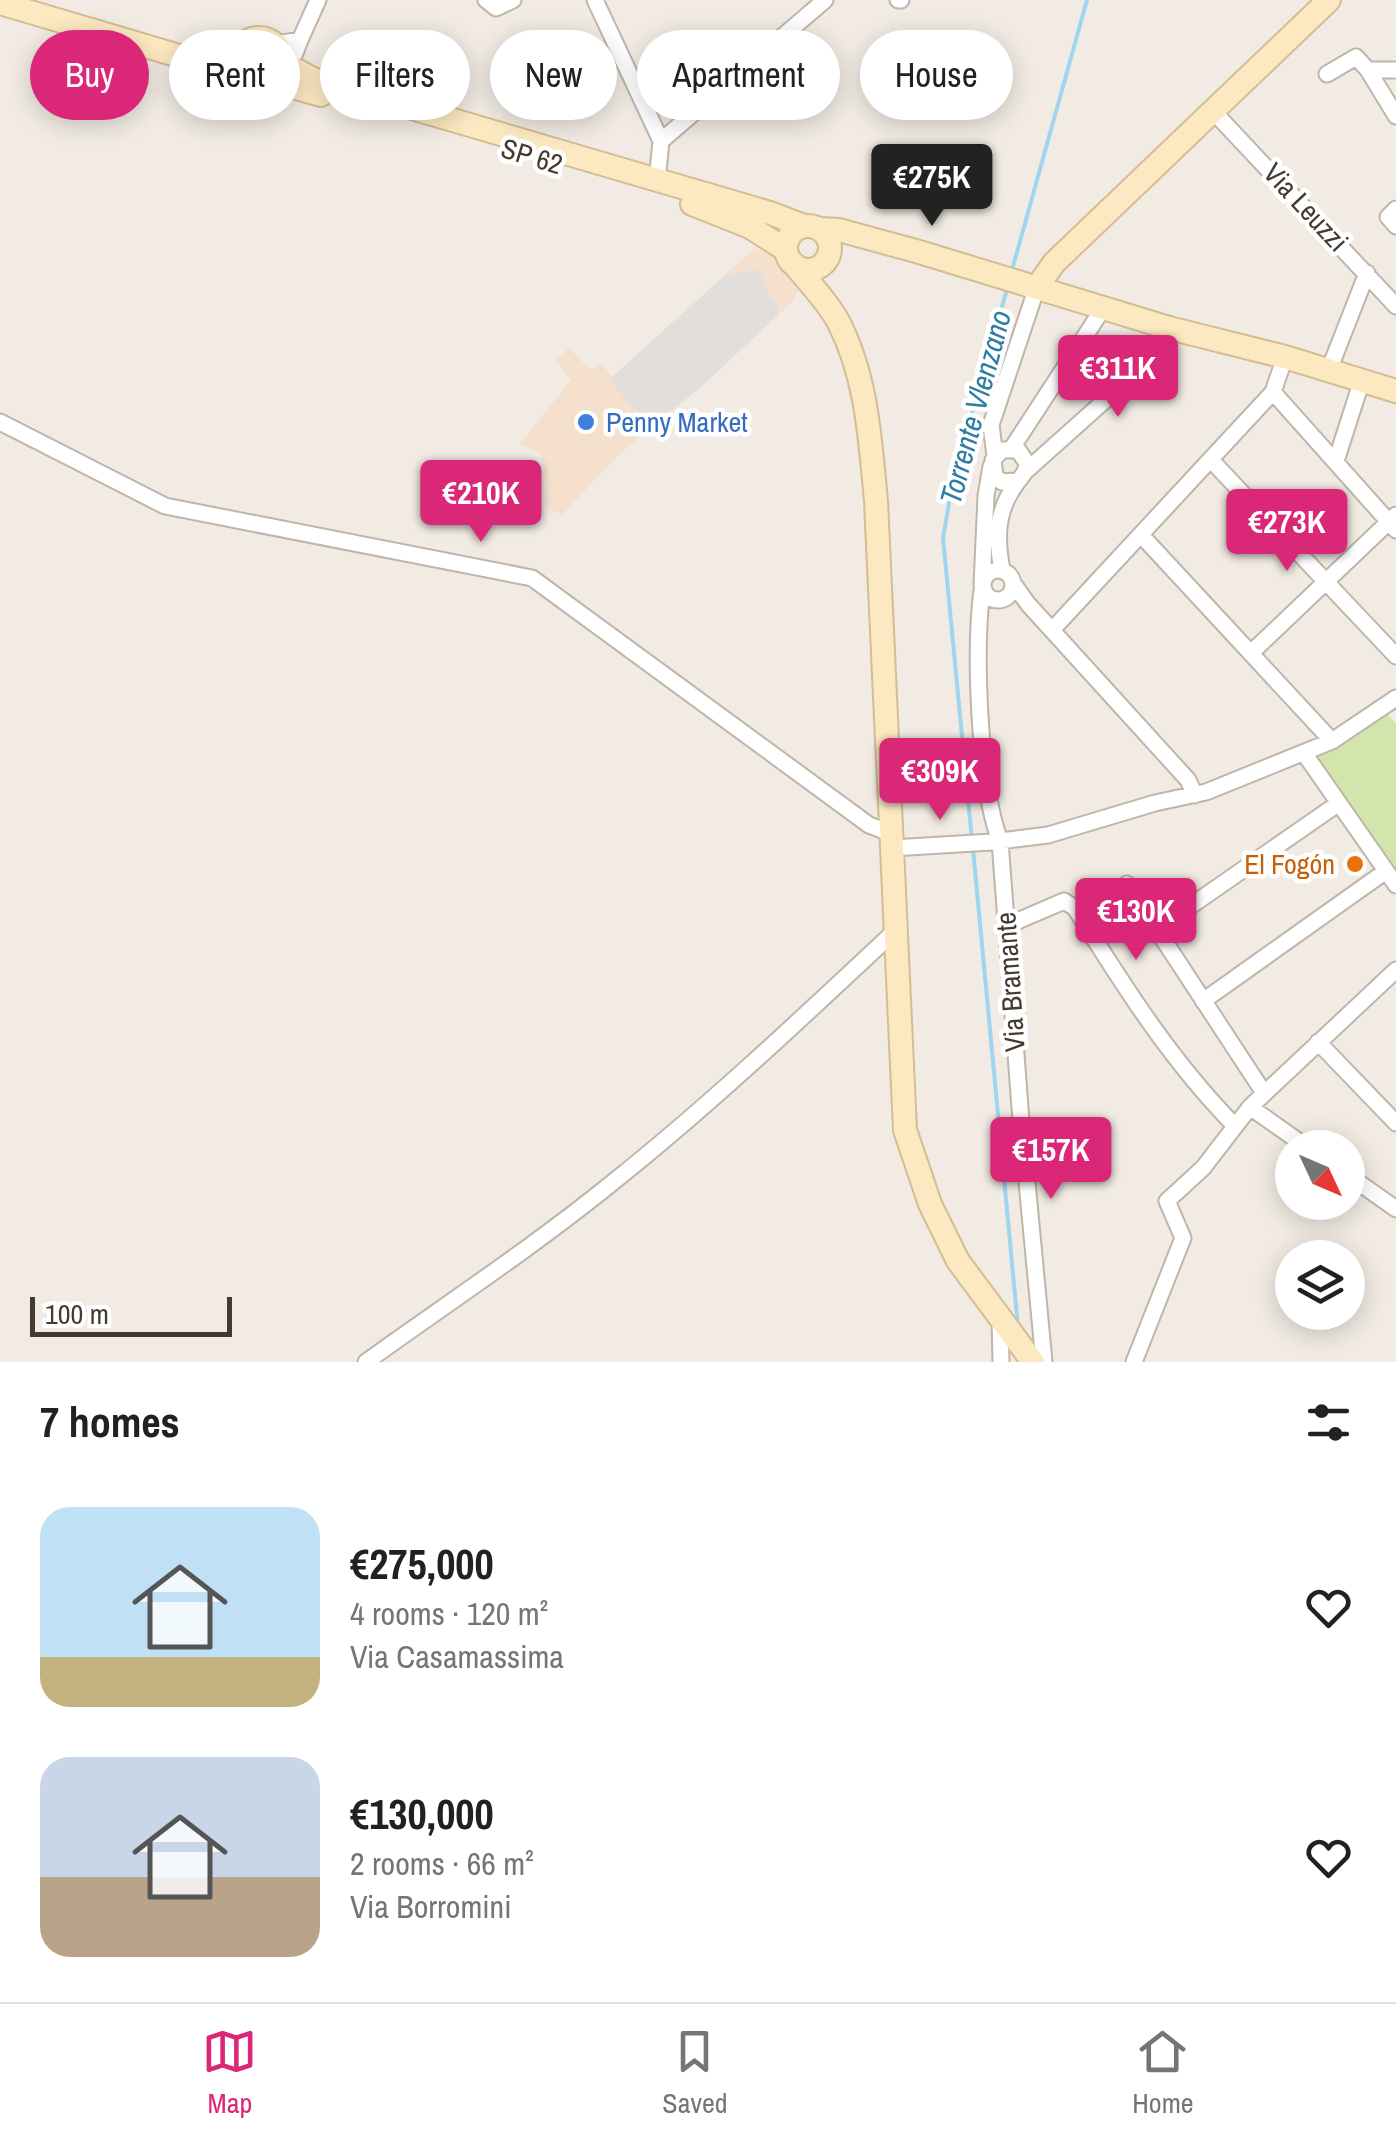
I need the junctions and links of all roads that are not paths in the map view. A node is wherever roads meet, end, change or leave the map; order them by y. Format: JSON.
{"nodes":[{"id":1,"x":318,"y":0,"type":"edge"},
{"id":2,"x":486,"y":0,"type":"edge"},
{"id":3,"x":513,"y":0,"type":"edge"},
{"id":4,"x":595,"y":0,"type":"edge"},
{"id":5,"x":825,"y":0,"type":"edge"},
{"id":6,"x":1329,"y":0,"type":"edge"},
{"id":7,"x":0,"y":3,"type":"edge"},
{"id":8,"x":300,"y":40,"type":"edge"},
{"id":9,"x":169,"y":51,"type":"edge"},
{"id":10,"x":1368,"y":70,"type":"junction"},
{"id":11,"x":1396,"y":70,"type":"edge"},
{"id":12,"x":300,"y":71,"type":"edge"},
{"id":13,"x":300,"y":74,"type":"edge"},
{"id":14,"x":1327,"y":74,"type":"dead end"},
{"id":15,"x":1213,"y":111,"type":"junction"},
{"id":16,"x":1396,"y":116,"type":"edge"},
{"id":17,"x":662,"y":141,"type":"junction"},
{"id":18,"x":657,"y":181,"type":"junction"},
{"id":19,"x":1396,"y":209,"type":"edge"},
{"id":20,"x":1396,"y":226,"type":"edge"},
{"id":21,"x":820,"y":242,"type":"junction"},
{"id":22,"x":791,"y":258,"type":"junction"},
{"id":23,"x":1367,"y":273,"type":"junction"},
{"id":24,"x":1032,"y":286,"type":"junction"},
{"id":25,"x":1396,"y":306,"type":"edge"},
{"id":26,"x":1104,"y":307,"type":"junction"},
{"id":27,"x":836,"y":317,"type":"junction"},
{"id":28,"x":1169,"y":328,"type":"junction"},
{"id":29,"x":1285,"y":356,"type":"junction"},
{"id":30,"x":1329,"y":370,"type":"junction"},
{"id":31,"x":1362,"y":380,"type":"junction"},
{"id":32,"x":1396,"y":391,"type":"edge"},
{"id":33,"x":1273,"y":392,"type":"junction"},
{"id":34,"x":0,"y":422,"type":"edge"},
{"id":35,"x":1012,"y":448,"type":"junction"},
{"id":36,"x":1211,"y":460,"type":"junction"},
{"id":37,"x":1336,"y":460,"type":"junction"},
{"id":38,"x":993,"y":461,"type":"junction"},
{"id":39,"x":1022,"y":476,"type":"junction"},
{"id":40,"x":1393,"y":522,"type":"edge"},
{"id":41,"x":1142,"y":536,"type":"junction"},
{"id":42,"x":1002,"y":570,"type":"junction"},
{"id":43,"x":1013,"y":583,"type":"junction"},
{"id":44,"x":1327,"y":583,"type":"junction"},
{"id":45,"x":982,"y":588,"type":"junction"},
{"id":46,"x":1052,"y":630,"type":"junction"},
{"id":47,"x":1252,"y":652,"type":"junction"},
{"id":48,"x":1396,"y":656,"type":"edge"},
{"id":49,"x":1396,"y":698,"type":"edge"},
{"id":50,"x":1332,"y":741,"type":"junction"},
{"id":51,"x":1304,"y":753,"type":"junction"},
{"id":52,"x":1195,"y":794,"type":"junction"},
{"id":53,"x":1339,"y":803,"type":"junction"},
{"id":54,"x":891,"y":841,"type":"junction"},
{"id":55,"x":996,"y":842,"type":"junction"},
{"id":56,"x":1391,"y":878,"type":"edge"},
{"id":57,"x":1126,"y":884,"type":"dead end"},
{"id":58,"x":1006,"y":926,"type":"junction"},
{"id":59,"x":896,"y":930,"type":"junction"},
{"id":60,"x":1156,"y":930,"type":"junction"},
{"id":61,"x":1396,"y":970,"type":"edge"},
{"id":62,"x":1203,"y":1001,"type":"junction"},
{"id":63,"x":1318,"y":1042,"type":"junction"},
{"id":64,"x":1264,"y":1093,"type":"junction"},
{"id":65,"x":1250,"y":1107,"type":"junction"},
{"id":66,"x":1396,"y":1123,"type":"edge"},
{"id":67,"x":1235,"y":1126,"type":"junction"},
{"id":68,"x":1283,"y":1130,"type":"edge"},
{"id":69,"x":1365,"y":1188,"type":"edge"},
{"id":70,"x":1396,"y":1209,"type":"edge"},
{"id":71,"x":1002,"y":1321,"type":"junction"},
{"id":72,"x":366,"y":1362,"type":"edge"},
{"id":73,"x":1001,"y":1362,"type":"edge"},
{"id":74,"x":1033,"y":1362,"type":"edge"},
{"id":75,"x":1044,"y":1362,"type":"edge"},
{"id":76,"x":1134,"y":1362,"type":"edge"}],
"edges":[{"from":1,"to":8,"type":"street"},
{"from":2,"to":3,"type":"street"},
{"from":4,"to":17,"type":"street"},
{"from":5,"to":17,"type":"street"},
{"from":6,"to":15,"type":"main road"},
{"from":7,"to":9,"type":"main road"},
{"from":10,"to":11,"type":"street"},
{"from":10,"to":14,"type":"street"},
{"from":10,"to":16,"type":"street"},
{"from":12,"to":22,"type":"main road","name":"SP 62"},
{"from":13,"to":18,"type":"main road","name":"SP 62"},
{"from":15,"to":23,"type":"street","name":"Via Leuzzi"},
{"from":15,"to":24,"type":"main road"},
{"from":17,"to":18,"type":"street"},
{"from":18,"to":21,"type":"main road","name":"SP 62"},
{"from":19,"to":20,"type":"street"},
{"from":21,"to":22,"type":"main road"},
{"from":21,"to":22,"type":"main road"},
{"from":21,"to":24,"type":"main road"},
{"from":21,"to":27,"type":"main road"},
{"from":22,"to":27,"type":"main road"},
{"from":23,"to":25,"type":"street","name":"Via Leuzzi"},
{"from":23,"to":30,"type":"street"},
{"from":24,"to":26,"type":"main road"},
{"from":24,"to":38,"type":"street","name":"Via Bramante"},
{"from":26,"to":28,"type":"main road"},
{"from":26,"to":35,"type":"street"},
{"from":27,"to":54,"type":"main road"},
{"from":28,"to":29,"type":"main road"},
{"from":28,"to":39,"type":"street"},
{"from":29,"to":30,"type":"main road"},
{"from":29,"to":33,"type":"street"},
{"from":30,"to":31,"type":"main road"},
{"from":31,"to":32,"type":"main road"},
{"from":31,"to":37,"type":"street"},
{"from":33,"to":36,"type":"street"},
{"from":33,"to":37,"type":"street"},
{"from":34,"to":54,"type":"street"},
{"from":35,"to":38,"type":"street"},
{"from":35,"to":39,"type":"street"},
{"from":36,"to":41,"type":"street"},
{"from":36,"to":44,"type":"street"},
{"from":37,"to":40,"type":"street"},
{"from":38,"to":39,"type":"street"},
{"from":38,"to":45,"type":"street","name":"Via Bramante"},
{"from":39,"to":42,"type":"street"},
{"from":40,"to":44,"type":"street"},
{"from":41,"to":46,"type":"street"},
{"from":41,"to":47,"type":"street"},
{"from":42,"to":43,"type":"street"},
{"from":42,"to":45,"type":"street"},
{"from":43,"to":45,"type":"street"},
{"from":43,"to":46,"type":"street"},
{"from":44,"to":47,"type":"street"},
{"from":44,"to":48,"type":"street"},
{"from":45,"to":55,"type":"street","name":"Via Bramante"},
{"from":46,"to":52,"type":"street"},
{"from":47,"to":50,"type":"street"},
{"from":49,"to":50,"type":"street"},
{"from":50,"to":51,"type":"street"},
{"from":51,"to":52,"type":"street"},
{"from":51,"to":53,"type":"street"},
{"from":52,"to":55,"type":"street"},
{"from":53,"to":56,"type":"street"},
{"from":53,"to":60,"type":"street"},
{"from":54,"to":55,"type":"street"},
{"from":54,"to":59,"type":"main road"},
{"from":55,"to":58,"type":"street","name":"Via Bramante"},
{"from":56,"to":62,"type":"street"},
{"from":57,"to":60,"type":"street"},
{"from":58,"to":67,"type":"street"},
{"from":58,"to":75,"type":"street","name":"Via Bramante"},
{"from":59,"to":71,"type":"main road"},
{"from":59,"to":72,"type":"street"},
{"from":60,"to":62,"type":"street"},
{"from":61,"to":63,"type":"street"},
{"from":62,"to":64,"type":"street"},
{"from":63,"to":64,"type":"street"},
{"from":63,"to":66,"type":"street"},
{"from":64,"to":65,"type":"street"},
{"from":65,"to":67,"type":"street"},
{"from":65,"to":68,"type":"street"},
{"from":67,"to":76,"type":"street"},
{"from":69,"to":70,"type":"street"},
{"from":71,"to":73,"type":"street"},
{"from":71,"to":74,"type":"main road"}]}
